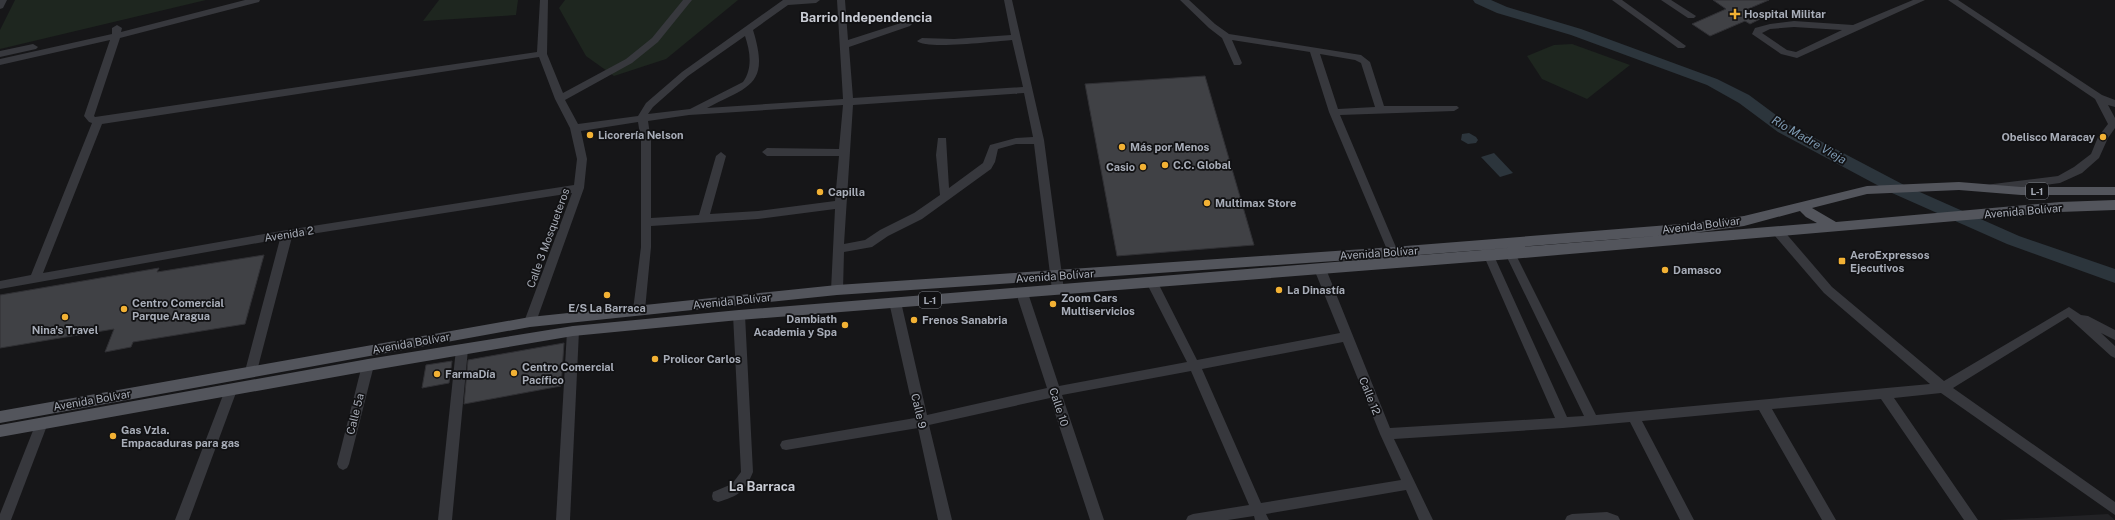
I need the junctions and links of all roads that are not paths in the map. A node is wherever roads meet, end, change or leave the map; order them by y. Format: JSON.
{"nodes":[{"id":1,"x":3,"y":0,"type":"edge"},
{"id":2,"x":228,"y":0,"type":"edge"},
{"id":3,"x":256,"y":0,"type":"edge"},
{"id":4,"x":544,"y":0,"type":"edge"},
{"id":5,"x":688,"y":0,"type":"edge"},
{"id":6,"x":816,"y":0,"type":"edge"},
{"id":7,"x":841,"y":0,"type":"edge"},
{"id":8,"x":1008,"y":0,"type":"edge"},
{"id":9,"x":1184,"y":0,"type":"edge"},
{"id":10,"x":1616,"y":0,"type":"edge"},
{"id":11,"x":1665,"y":0,"type":"edge"},
{"id":12,"x":1921,"y":0,"type":"edge"},
{"id":13,"x":1952,"y":0,"type":"edge"},
{"id":14,"x":788,"y":1,"type":"edge"},
{"id":15,"x":0,"y":6,"type":"edge"},
{"id":16,"x":1691,"y":16,"type":"dead end"},
{"id":17,"x":907,"y":24,"type":"dead end"},
{"id":18,"x":1854,"y":28,"type":"junction"},
{"id":19,"x":748,"y":30,"type":"junction"},
{"id":20,"x":117,"y":32,"type":"junction"},
{"id":21,"x":1226,"y":36,"type":"junction"},
{"id":22,"x":1017,"y":38,"type":"junction"},
{"id":23,"x":922,"y":41,"type":"dead end"},
{"id":24,"x":844,"y":45,"type":"junction"},
{"id":25,"x":1681,"y":46,"type":"dead end"},
{"id":26,"x":1314,"y":51,"type":"junction"},
{"id":27,"x":0,"y":54,"type":"edge"},
{"id":28,"x":542,"y":54,"type":"junction"},
{"id":29,"x":0,"y":62,"type":"edge"},
{"id":30,"x":1237,"y":63,"type":"dead end"},
{"id":31,"x":1028,"y":90,"type":"junction"},
{"id":32,"x":2099,"y":97,"type":"junction"},
{"id":33,"x":560,"y":99,"type":"junction"},
{"id":34,"x":848,"y":102,"type":"junction"},
{"id":35,"x":2115,"y":104,"type":"edge"},
{"id":36,"x":1454,"y":108,"type":"dead end"},
{"id":37,"x":1381,"y":111,"type":"junction"},
{"id":38,"x":689,"y":112,"type":"junction"},
{"id":39,"x":1334,"y":112,"type":"junction"},
{"id":40,"x":642,"y":117,"type":"junction"},
{"id":41,"x":98,"y":121,"type":"junction"},
{"id":42,"x":2114,"y":124,"type":"edge"},
{"id":43,"x":575,"y":128,"type":"junction"},
{"id":44,"x":942,"y":140,"type":"dead end"},
{"id":45,"x":1039,"y":140,"type":"junction"},
{"id":46,"x":767,"y":152,"type":"dead end"},
{"id":47,"x":844,"y":153,"type":"junction"},
{"id":48,"x":721,"y":156,"type":"dead end"},
{"id":49,"x":579,"y":188,"type":"junction"},
{"id":50,"x":1989,"y":189,"type":"junction"},
{"id":51,"x":2004,"y":190,"type":"junction"},
{"id":52,"x":2115,"y":191,"type":"edge"},
{"id":53,"x":945,"y":196,"type":"junction"},
{"id":54,"x":840,"y":204,"type":"junction"},
{"id":55,"x":1804,"y":205,"type":"junction"},
{"id":56,"x":2115,"y":205,"type":"edge"},
{"id":57,"x":2019,"y":211,"type":"junction"},
{"id":58,"x":704,"y":217,"type":"junction"},
{"id":59,"x":646,"y":222,"type":"junction"},
{"id":60,"x":1838,"y":227,"type":"junction"},
{"id":61,"x":1779,"y":232,"type":"junction"},
{"id":62,"x":287,"y":234,"type":"junction"},
{"id":63,"x":838,"y":249,"type":"junction"},
{"id":64,"x":1508,"y":249,"type":"junction"},
{"id":65,"x":1487,"y":250,"type":"junction"},
{"id":66,"x":1393,"y":252,"type":"junction"},
{"id":67,"x":1320,"y":269,"type":"junction"},
{"id":68,"x":1056,"y":276,"type":"junction"},
{"id":69,"x":35,"y":279,"type":"junction"},
{"id":70,"x":1152,"y":282,"type":"junction"},
{"id":71,"x":0,"y":285,"type":"edge"},
{"id":72,"x":837,"y":290,"type":"junction"},
{"id":73,"x":1058,"y":290,"type":"junction"},
{"id":74,"x":1022,"y":293,"type":"junction"},
{"id":75,"x":895,"y":302,"type":"junction"},
{"id":76,"x":639,"y":310,"type":"junction"},
{"id":77,"x":2069,"y":311,"type":"junction"},
{"id":78,"x":739,"y":315,"type":"junction"},
{"id":79,"x":530,"y":322,"type":"junction"},
{"id":80,"x":573,"y":331,"type":"junction"},
{"id":81,"x":2115,"y":335,"type":"edge"},
{"id":82,"x":1346,"y":336,"type":"junction"},
{"id":83,"x":462,"y":348,"type":"junction"},
{"id":84,"x":2115,"y":353,"type":"edge"},
{"id":85,"x":368,"y":365,"type":"junction"},
{"id":86,"x":1194,"y":365,"type":"junction"},
{"id":87,"x":251,"y":371,"type":"junction"},
{"id":88,"x":1943,"y":388,"type":"junction"},
{"id":89,"x":231,"y":390,"type":"junction"},
{"id":90,"x":1053,"y":392,"type":"junction"},
{"id":91,"x":1885,"y":394,"type":"junction"},
{"id":92,"x":1763,"y":405,"type":"junction"},
{"id":93,"x":0,"y":417,"type":"edge"},
{"id":94,"x":1634,"y":417,"type":"junction"},
{"id":95,"x":1592,"y":420,"type":"junction"},
{"id":96,"x":921,"y":422,"type":"junction"},
{"id":97,"x":42,"y":423,"type":"junction"},
{"id":98,"x":1563,"y":423,"type":"junction"},
{"id":99,"x":0,"y":431,"type":"edge"},
{"id":100,"x":1386,"y":434,"type":"junction"},
{"id":101,"x":786,"y":445,"type":"dead end"},
{"id":102,"x":343,"y":464,"type":"dead end"},
{"id":103,"x":1408,"y":484,"type":"junction"},
{"id":104,"x":718,"y":496,"type":"dead end"},
{"id":105,"x":2115,"y":509,"type":"edge"},
{"id":106,"x":1260,"y":515,"type":"edge"},
{"id":107,"x":4,"y":520,"type":"edge"},
{"id":108,"x":182,"y":520,"type":"edge"},
{"id":109,"x":445,"y":520,"type":"edge"},
{"id":110,"x":563,"y":520,"type":"edge"},
{"id":111,"x":945,"y":520,"type":"edge"},
{"id":112,"x":1097,"y":520,"type":"edge"},
{"id":113,"x":1193,"y":520,"type":"edge"},
{"id":114,"x":1426,"y":520,"type":"edge"},
{"id":115,"x":1572,"y":520,"type":"edge"},
{"id":116,"x":1613,"y":520,"type":"edge"},
{"id":117,"x":1686,"y":520,"type":"edge"},
{"id":118,"x":1829,"y":520,"type":"edge"},
{"id":119,"x":1971,"y":520,"type":"edge"}],
"edges":[{"from":1,"to":15,"type":"street"},
{"from":2,"to":20,"type":"street"},
{"from":3,"to":20,"type":"street"},
{"from":4,"to":28,"type":"street","name":"Calle 3 Mosqueteros"},
{"from":5,"to":33,"type":"street"},
{"from":6,"to":14,"type":"street"},
{"from":7,"to":24,"type":"street"},
{"from":8,"to":22,"type":"street"},
{"from":9,"to":21,"type":"street"},
{"from":10,"to":25,"type":"street"},
{"from":11,"to":16,"type":"street"},
{"from":12,"to":18,"type":"street"},
{"from":13,"to":32,"type":"street"},
{"from":14,"to":19,"type":"street"},
{"from":17,"to":24,"type":"street"},
{"from":18,"to":18,"type":"street"},
{"from":19,"to":38,"type":"street"},
{"from":19,"to":40,"type":"street"},
{"from":20,"to":27,"type":"street"},
{"from":20,"to":29,"type":"street"},
{"from":20,"to":41,"type":"street"},
{"from":21,"to":26,"type":"street"},
{"from":21,"to":30,"type":"street"},
{"from":22,"to":23,"type":"street"},
{"from":22,"to":31,"type":"street"},
{"from":24,"to":34,"type":"street"},
{"from":26,"to":37,"type":"street"},
{"from":26,"to":39,"type":"street"},
{"from":28,"to":33,"type":"street","name":"Calle 3 Mosqueteros"},
{"from":28,"to":41,"type":"street"},
{"from":31,"to":34,"type":"street"},
{"from":31,"to":45,"type":"street"},
{"from":32,"to":35,"type":"street"},
{"from":32,"to":42,"type":"street"},
{"from":33,"to":43,"type":"street","name":"Calle 3 Mosqueteros"},
{"from":34,"to":38,"type":"street"},
{"from":34,"to":47,"type":"street"},
{"from":36,"to":37,"type":"street"},
{"from":37,"to":39,"type":"street"},
{"from":38,"to":40,"type":"street"},
{"from":39,"to":66,"type":"street"},
{"from":40,"to":43,"type":"street"},
{"from":40,"to":59,"type":"street"},
{"from":41,"to":69,"type":"street"},
{"from":42,"to":50,"type":"street"},
{"from":43,"to":49,"type":"street","name":"Calle 3 Mosqueteros"},
{"from":44,"to":53,"type":"street"},
{"from":45,"to":53,"type":"street"},
{"from":45,"to":68,"type":"street"},
{"from":46,"to":47,"type":"street"},
{"from":47,"to":54,"type":"street"},
{"from":48,"to":58,"type":"street"},
{"from":49,"to":62,"type":"street","name":"Avenida 2"},
{"from":49,"to":79,"type":"street","name":"Calle 3 Mosqueteros"},
{"from":50,"to":51,"type":"main road","name":"Avenida Bolívar","number":"L-1"},
{"from":50,"to":55,"type":"main road","name":"Avenida Bolívar","number":"L-1"},
{"from":51,"to":52,"type":"main road","name":"Avenida Bolívar","number":"L-1"},
{"from":51,"to":57,"type":"main road"},
{"from":53,"to":63,"type":"street"},
{"from":54,"to":58,"type":"street"},
{"from":54,"to":63,"type":"street"},
{"from":55,"to":60,"type":"main road"},
{"from":55,"to":64,"type":"main road","name":"Avenida Bolívar","number":"L-1"},
{"from":56,"to":57,"type":"main road","name":"Avenida Bolívar","number":"L-1"},
{"from":57,"to":60,"type":"main road","name":"Avenida Bolívar","number":"L-1"},
{"from":58,"to":59,"type":"street"},
{"from":59,"to":76,"type":"street"},
{"from":60,"to":61,"type":"main road","name":"Avenida Bolívar","number":"L-1"},
{"from":61,"to":64,"type":"main road","name":"Avenida Bolívar","number":"L-1"},
{"from":61,"to":88,"type":"street"},
{"from":62,"to":69,"type":"street","name":"Avenida 2"},
{"from":62,"to":87,"type":"street"},
{"from":63,"to":72,"type":"street"},
{"from":64,"to":65,"type":"main road","name":"Avenida Bolívar","number":"L-1"},
{"from":64,"to":95,"type":"street"},
{"from":65,"to":66,"type":"main road","name":"Avenida Bolívar","number":"L-1"},
{"from":65,"to":67,"type":"main road","name":"Avenida Bolívar","number":"L-1"},
{"from":65,"to":98,"type":"street"},
{"from":66,"to":68,"type":"main road","name":"Avenida Bolívar","number":"L-1"},
{"from":67,"to":70,"type":"main road","name":"Avenida Bolívar","number":"L-1"},
{"from":67,"to":82,"type":"street","name":"Calle 12"},
{"from":68,"to":72,"type":"main road","name":"Avenida Bolívar","number":"L-1"},
{"from":68,"to":73,"type":"street"},
{"from":69,"to":71,"type":"street","name":"Avenida 2"},
{"from":70,"to":73,"type":"main road","name":"Avenida Bolívar","number":"L-1"},
{"from":70,"to":86,"type":"street"},
{"from":72,"to":76,"type":"main road","name":"Avenida Bolívar","number":"L-1"},
{"from":73,"to":74,"type":"main road","name":"Avenida Bolívar","number":"L-1"},
{"from":74,"to":75,"type":"main road","name":"Avenida Bolívar","number":"L-1"},
{"from":74,"to":90,"type":"street","name":"Calle 10"},
{"from":75,"to":78,"type":"main road","name":"Avenida Bolívar","number":"L-1"},
{"from":75,"to":96,"type":"street","name":"Calle 9"},
{"from":76,"to":79,"type":"main road","name":"Avenida Bolívar","number":"L-1"},
{"from":77,"to":81,"type":"street"},
{"from":77,"to":84,"type":"street"},
{"from":77,"to":88,"type":"street"},
{"from":78,"to":80,"type":"main road","name":"Avenida Bolívar","number":"L-1"},
{"from":78,"to":104,"type":"street"},
{"from":79,"to":87,"type":"main road","name":"Avenida Bolívar","number":"L-1"},
{"from":80,"to":83,"type":"main road","name":"Avenida Bolívar","number":"L-1"},
{"from":80,"to":110,"type":"street"},
{"from":82,"to":86,"type":"street"},
{"from":82,"to":100,"type":"street","name":"Calle 12"},
{"from":83,"to":85,"type":"main road","name":"Avenida Bolívar","number":"L-1"},
{"from":83,"to":109,"type":"street"},
{"from":85,"to":89,"type":"main road","name":"Avenida Bolívar","number":"L-1"},
{"from":85,"to":102,"type":"street","name":"Calle 5a"},
{"from":86,"to":90,"type":"street"},
{"from":86,"to":106,"type":"street"},
{"from":87,"to":93,"type":"main road","name":"Avenida Bolívar","number":"L-1"},
{"from":88,"to":91,"type":"street"},
{"from":88,"to":105,"type":"street"},
{"from":89,"to":97,"type":"main road","name":"Avenida Bolívar","number":"L-1"},
{"from":89,"to":108,"type":"street"},
{"from":90,"to":96,"type":"street"},
{"from":90,"to":112,"type":"street","name":"Calle 10"},
{"from":91,"to":92,"type":"street"},
{"from":91,"to":119,"type":"street"},
{"from":92,"to":94,"type":"street"},
{"from":92,"to":118,"type":"street"},
{"from":94,"to":95,"type":"street"},
{"from":94,"to":117,"type":"street"},
{"from":95,"to":98,"type":"street"},
{"from":96,"to":101,"type":"street"},
{"from":96,"to":111,"type":"street","name":"Calle 9"},
{"from":97,"to":99,"type":"main road","name":"Avenida Bolívar","number":"L-1"},
{"from":97,"to":107,"type":"street"},
{"from":98,"to":100,"type":"street"},
{"from":100,"to":103,"type":"street","name":"Calle 12"},
{"from":103,"to":106,"type":"street"},
{"from":103,"to":114,"type":"street","name":"Calle 12"},
{"from":106,"to":113,"type":"street"},
{"from":115,"to":116,"type":"street"}]}
